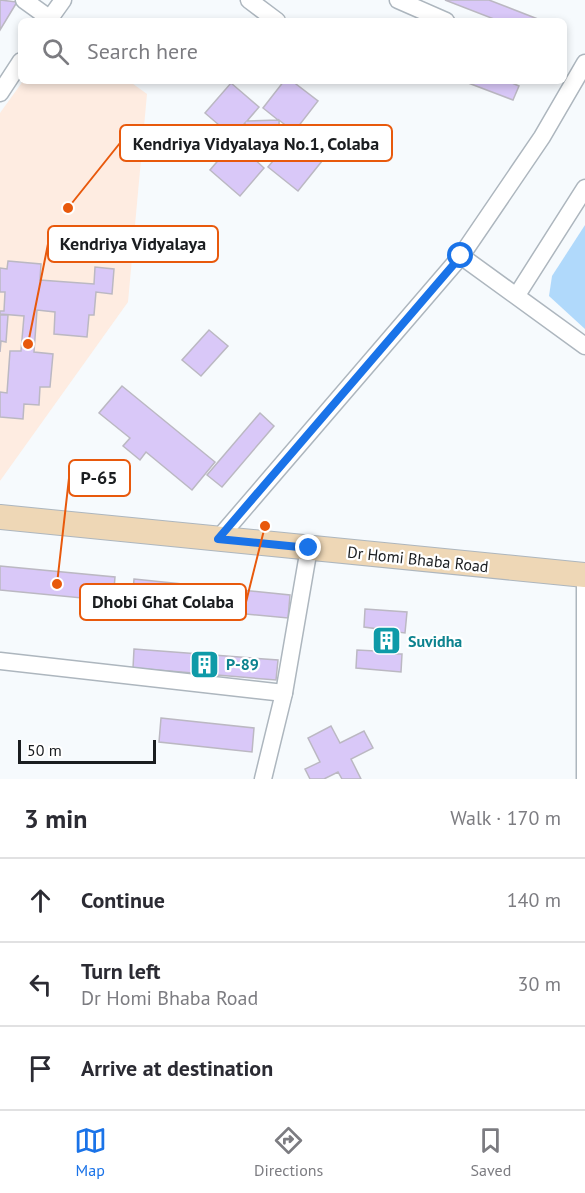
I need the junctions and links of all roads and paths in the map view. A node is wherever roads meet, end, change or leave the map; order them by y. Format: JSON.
{"nodes":[{"id":1,"x":24,"y":0,"type":"edge"},
{"id":2,"x":63,"y":0,"type":"edge"},
{"id":3,"x":249,"y":0,"type":"edge"},
{"id":4,"x":398,"y":0,"type":"edge"},
{"id":5,"x":46,"y":18,"type":"edge"},
{"id":6,"x":50,"y":18,"type":"edge"},
{"id":7,"x":273,"y":18,"type":"edge"},
{"id":8,"x":439,"y":18,"type":"edge"},
{"id":9,"x":585,"y":63,"type":"edge"},
{"id":10,"x":18,"y":66,"type":"edge"},
{"id":11,"x":0,"y":93,"type":"edge"},
{"id":12,"x":585,"y":188,"type":"edge"},
{"id":13,"x":461,"y":256,"type":"junction"},
{"id":14,"x":517,"y":295,"type":"junction"},
{"id":15,"x":585,"y":346,"type":"edge"},
{"id":16,"x":0,"y":517,"type":"edge"},
{"id":17,"x":218,"y":539,"type":"junction"},
{"id":18,"x":309,"y":548,"type":"junction"},
{"id":19,"x":585,"y":577,"type":"edge"},
{"id":20,"x":0,"y":661,"type":"edge"},
{"id":21,"x":284,"y":693,"type":"junction"},
{"id":22,"x":263,"y":779,"type":"edge"},
{"id":23,"x":585,"y":779,"type":"edge"}],
"edges":[{"from":1,"to":5,"type":"street"},
{"from":2,"to":6,"type":"street"},
{"from":3,"to":7,"type":"street"},
{"from":4,"to":8,"type":"street"},
{"from":9,"to":13,"type":"street"},
{"from":10,"to":11,"type":"street"},
{"from":12,"to":14,"type":"street"},
{"from":13,"to":14,"type":"street"},
{"from":13,"to":17,"type":"street"},
{"from":14,"to":15,"type":"street"},
{"from":16,"to":17,"type":"street","name":"Dr Homi Bhaba Road"},
{"from":17,"to":18,"type":"street","name":"Dr Homi Bhaba Road"},
{"from":18,"to":19,"type":"street","name":"Dr Homi Bhaba Road"},
{"from":18,"to":21,"type":"street"},
{"from":19,"to":23,"type":"street"},
{"from":20,"to":21,"type":"street"},
{"from":21,"to":22,"type":"street"}]}
